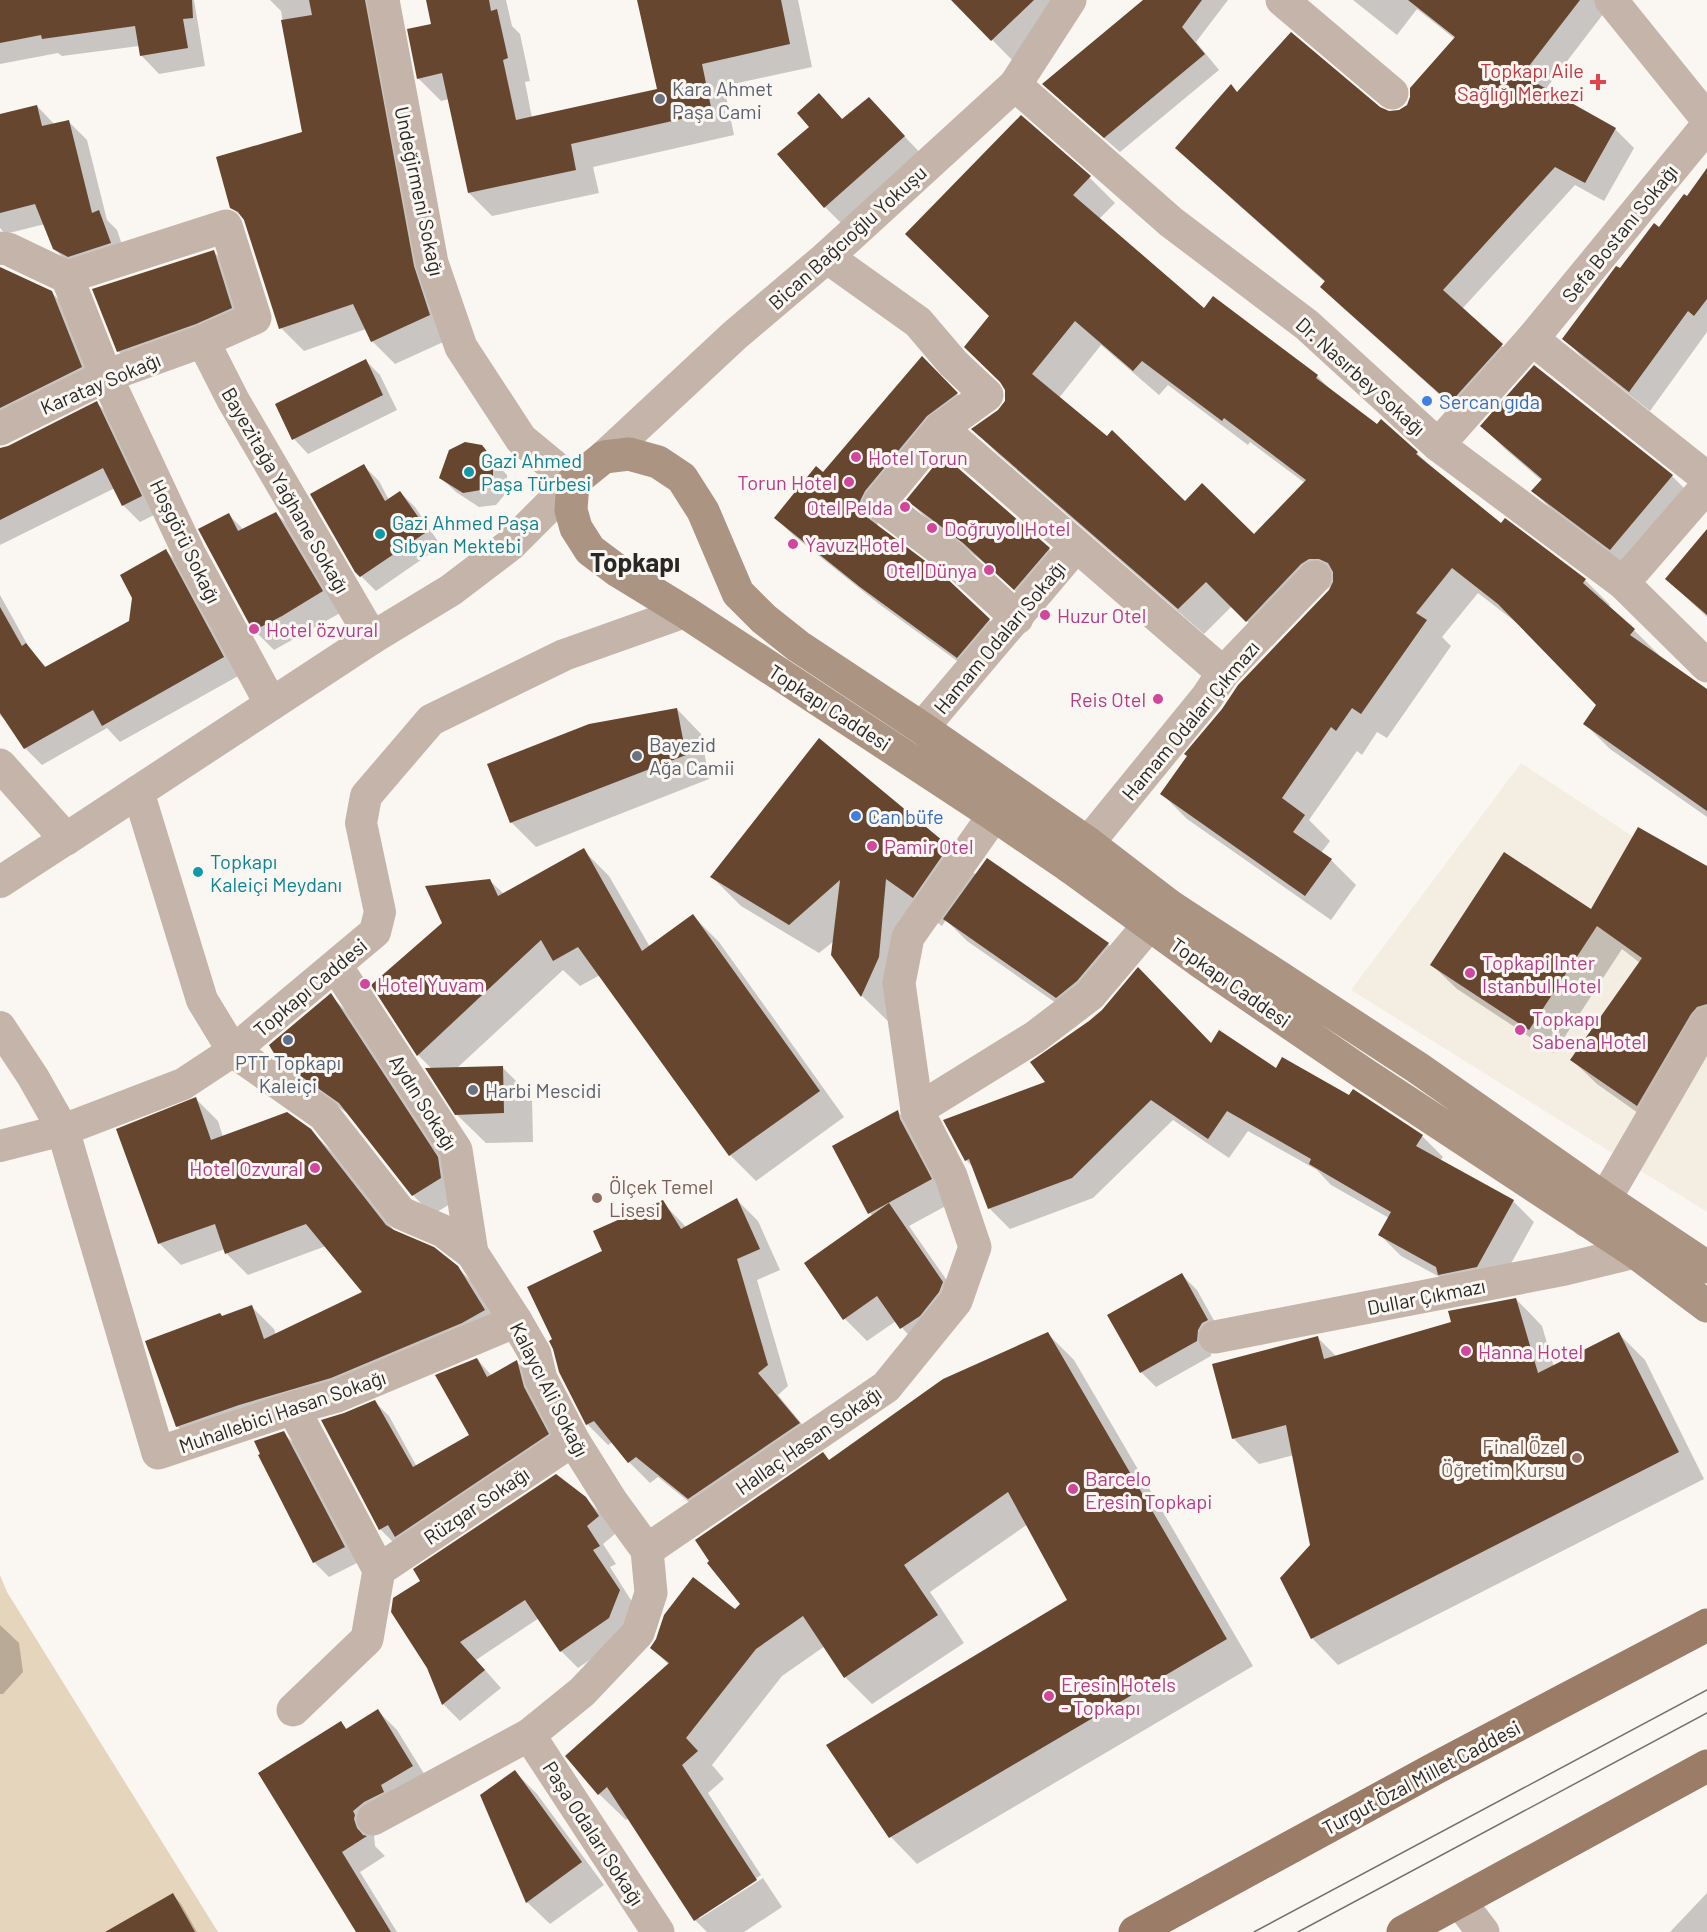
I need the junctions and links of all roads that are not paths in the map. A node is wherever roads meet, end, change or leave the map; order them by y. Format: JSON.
{"nodes":[{"id":1,"x":383,"y":0,"type":"edge"},
{"id":2,"x":1070,"y":0,"type":"edge"},
{"id":3,"x":1282,"y":0,"type":"edge"},
{"id":4,"x":1611,"y":0,"type":"edge"},
{"id":5,"x":1015,"y":84,"type":"junction"},
{"id":6,"x":1392,"y":93,"type":"dead end"},
{"id":7,"x":1707,"y":119,"type":"edge"},
{"id":8,"x":1707,"y":126,"type":"edge"},
{"id":9,"x":0,"y":248,"type":"edge"},
{"id":10,"x":827,"y":257,"type":"junction"},
{"id":11,"x":67,"y":277,"type":"junction"},
{"id":12,"x":1532,"y":339,"type":"junction"},
{"id":13,"x":203,"y":341,"type":"junction"},
{"id":14,"x":106,"y":376,"type":"junction"},
{"id":15,"x":940,"y":428,"type":"junction"},
{"id":16,"x":0,"y":429,"type":"edge"},
{"id":17,"x":1438,"y":445,"type":"junction"},
{"id":18,"x":604,"y":457,"type":"junction"},
{"id":19,"x":1707,"y":478,"type":"edge"},
{"id":20,"x":573,"y":482,"type":"junction"},
{"id":21,"x":1707,"y":486,"type":"edge"},
{"id":22,"x":1076,"y":546,"type":"junction"},
{"id":23,"x":1315,"y":577,"type":"dead end"},
{"id":24,"x":1623,"y":583,"type":"junction"},
{"id":25,"x":685,"y":612,"type":"junction"},
{"id":26,"x":1017,"y":618,"type":"junction"},
{"id":27,"x":372,"y":638,"type":"junction"},
{"id":28,"x":1707,"y":666,"type":"edge"},
{"id":29,"x":1223,"y":673,"type":"junction"},
{"id":30,"x":271,"y":704,"type":"junction"},
{"id":31,"x":922,"y":728,"type":"junction"},
{"id":32,"x":0,"y":765,"type":"edge"},
{"id":33,"x":138,"y":792,"type":"junction"},
{"id":34,"x":994,"y":814,"type":"junction"},
{"id":35,"x":66,"y":839,"type":"junction"},
{"id":36,"x":1079,"y":855,"type":"junction"},
{"id":37,"x":0,"y":882,"type":"edge"},
{"id":38,"x":1159,"y":916,"type":"junction"},
{"id":39,"x":336,"y":966,"type":"junction"},
{"id":40,"x":1707,"y":1023,"type":"edge"},
{"id":41,"x":0,"y":1027,"type":"edge"},
{"id":42,"x":233,"y":1051,"type":"junction"},
{"id":43,"x":917,"y":1110,"type":"junction"},
{"id":44,"x":63,"y":1130,"type":"junction"},
{"id":45,"x":0,"y":1146,"type":"edge"},
{"id":46,"x":1596,"y":1210,"type":"junction"},
{"id":47,"x":1635,"y":1252,"type":"junction"},
{"id":48,"x":472,"y":1253,"type":"junction"},
{"id":49,"x":1707,"y":1267,"type":"edge"},
{"id":50,"x":1707,"y":1306,"type":"edge"},
{"id":51,"x":516,"y":1321,"type":"junction"},
{"id":52,"x":1215,"y":1337,"type":"dead end"},
{"id":53,"x":293,"y":1408,"type":"junction"},
{"id":54,"x":573,"y":1440,"type":"junction"},
{"id":55,"x":647,"y":1550,"type":"junction"},
{"id":56,"x":379,"y":1570,"type":"junction"},
{"id":57,"x":1707,"y":1625,"type":"edge"},
{"id":58,"x":293,"y":1710,"type":"dead end"},
{"id":59,"x":529,"y":1735,"type":"junction"},
{"id":60,"x":1707,"y":1766,"type":"edge"},
{"id":61,"x":373,"y":1819,"type":"dead end"},
{"id":62,"x":1460,"y":1902,"type":"junction"},
{"id":63,"x":658,"y":1932,"type":"edge"},
{"id":64,"x":1135,"y":1932,"type":"edge"},
{"id":65,"x":1403,"y":1932,"type":"edge"},
{"id":66,"x":1483,"y":1932,"type":"edge"}],
"edges":[{"from":1,"to":20,"type":"street","name":"Undeğirmeni Sokağı"},
{"from":2,"to":5,"type":"street","name":"Bican Bağcıoğlu Yokuşu"},
{"from":3,"to":6,"type":"street"},
{"from":4,"to":7,"type":"street"},
{"from":5,"to":10,"type":"street","name":"Bican Bağcıoğlu Yokuşu"},
{"from":5,"to":17,"type":"street","name":"Dr. Nasırbey Sokağı"},
{"from":8,"to":12,"type":"street","name":"Sefa Bostanı Sokağı"},
{"from":9,"to":11,"type":"street"},
{"from":10,"to":15,"type":"street"},
{"from":10,"to":18,"type":"street","name":"Bican Bağcıoğlu Yokuşu"},
{"from":11,"to":13,"type":"street","name":"Karatay Sokağı"},
{"from":11,"to":14,"type":"street","name":"Hoşgörü Sokağı"},
{"from":12,"to":17,"type":"street","name":"Sefa Bostanı Sokağı"},
{"from":12,"to":19,"type":"street"},
{"from":13,"to":14,"type":"street","name":"Karatay Sokağı"},
{"from":13,"to":27,"type":"street","name":"Bayezitağa Yağhane Sokağı"},
{"from":14,"to":16,"type":"street","name":"Karatay Sokağı"},
{"from":14,"to":30,"type":"street","name":"Hoşgörü Sokağı"},
{"from":15,"to":22,"type":"street","name":"Hamam Odaları Sokağı"},
{"from":15,"to":26,"type":"street"},
{"from":17,"to":24,"type":"street","name":"Dr. Nasırbey Sokağı"},
{"from":18,"to":20,"type":"main road"},
{"from":18,"to":31,"type":"main road","name":"Topkapı Caddesi"},
{"from":20,"to":25,"type":"main road"},
{"from":20,"to":27,"type":"street"},
{"from":21,"to":24,"type":"street"},
{"from":22,"to":26,"type":"street","name":"Hamam Odaları Sokağı"},
{"from":22,"to":29,"type":"street","name":"Hamam Odaları Sokağı"},
{"from":23,"to":29,"type":"street","name":"Hamam Odaları Çıkmazı"},
{"from":24,"to":28,"type":"street","name":"Dr. Nasırbey Sokağı"},
{"from":25,"to":34,"type":"main road","name":"Topkapı Caddesi"},
{"from":25,"to":39,"type":"street","name":"Topkapı Caddesi"},
{"from":26,"to":31,"type":"street","name":"Hamam Odaları Sokağı"},
{"from":27,"to":30,"type":"street"},
{"from":29,"to":36,"type":"street","name":"Hamam Odaları Çıkmazı"},
{"from":30,"to":33,"type":"street"},
{"from":31,"to":36,"type":"main road","name":"Topkapı Caddesi"},
{"from":32,"to":35,"type":"street"},
{"from":33,"to":35,"type":"street"},
{"from":33,"to":42,"type":"street"},
{"from":34,"to":36,"type":"main road","name":"Topkapı Caddesi"},
{"from":34,"to":43,"type":"street","name":"Hallaç Hasan Sokağı"},
{"from":35,"to":37,"type":"street"},
{"from":36,"to":38,"type":"main road","name":"Topkapı Caddesi"},
{"from":38,"to":43,"type":"street"},
{"from":38,"to":46,"type":"main road","name":"Topkapı Caddesi"},
{"from":39,"to":42,"type":"street","name":"Topkapı Caddesi"},
{"from":39,"to":48,"type":"street","name":"Aydın Sokağı"},
{"from":40,"to":46,"type":"street"},
{"from":41,"to":44,"type":"street"},
{"from":42,"to":44,"type":"street","name":"Topkapı Caddesi"},
{"from":42,"to":48,"type":"street","name":"Kalaycı Ali Sokağı"},
{"from":43,"to":55,"type":"street","name":"Hallaç Hasan Sokağı"},
{"from":44,"to":45,"type":"street","name":"Topkapı Caddesi"},
{"from":44,"to":53,"type":"street","name":"Muhallebici Hasan Sokağı"},
{"from":46,"to":47,"type":"main road","name":"Topkapı Caddesi"},
{"from":46,"to":49,"type":"main road","name":"Topkapı Caddesi"},
{"from":47,"to":50,"type":"main road","name":"Topkapı Caddesi"},
{"from":47,"to":52,"type":"street","name":"Dullar Çıkmazı"},
{"from":48,"to":51,"type":"street","name":"Kalaycı Ali Sokağı"},
{"from":51,"to":53,"type":"street","name":"Muhallebici Hasan Sokağı"},
{"from":51,"to":54,"type":"street","name":"Kalaycı Ali Sokağı"},
{"from":53,"to":56,"type":"street"},
{"from":54,"to":55,"type":"street","name":"Kalaycı Ali Sokağı"},
{"from":54,"to":56,"type":"street","name":"Rüzgar Sokağı"},
{"from":55,"to":59,"type":"street"},
{"from":56,"to":58,"type":"street"},
{"from":57,"to":64,"type":"main road","name":"Turgut Özal Millet Caddesi"},
{"from":59,"to":61,"type":"street"},
{"from":59,"to":63,"type":"street","name":"Paşa Odaları Sokağı"},
{"from":60,"to":62,"type":"main road"},
{"from":62,"to":65,"type":"main road"},
{"from":62,"to":66,"type":"street"}]}
